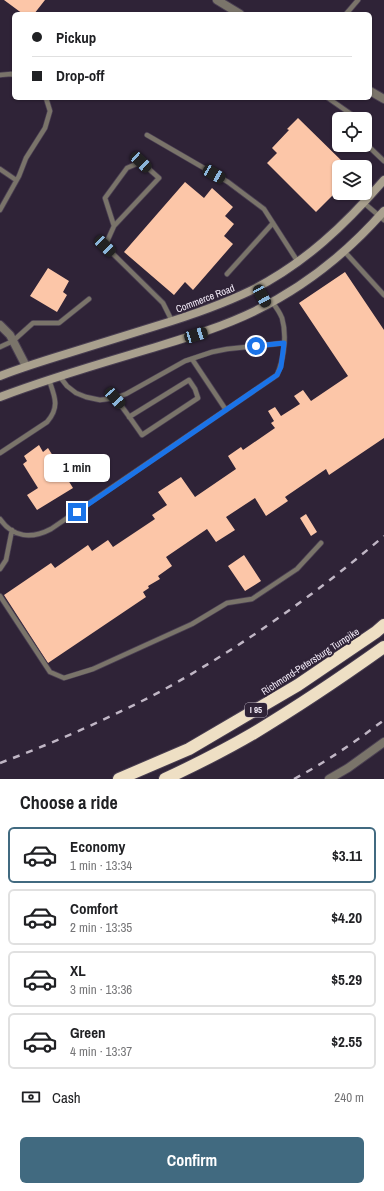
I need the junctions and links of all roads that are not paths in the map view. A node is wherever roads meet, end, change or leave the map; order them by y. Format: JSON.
{"nodes":[{"id":1,"x":217,"y":0,"type":"edge"},
{"id":2,"x":358,"y":0,"type":"edge"},
{"id":3,"x":237,"y":12,"type":"edge"},
{"id":4,"x":348,"y":12,"type":"edge"},
{"id":5,"x":12,"y":74,"type":"edge"},
{"id":6,"x":0,"y":75,"type":"edge"},
{"id":7,"x":372,"y":92,"type":"edge"},
{"id":8,"x":384,"y":99,"type":"edge"},
{"id":9,"x":47,"y":100,"type":"edge"},
{"id":10,"x":331,"y":100,"type":"edge"},
{"id":11,"x":348,"y":112,"type":"edge"},
{"id":12,"x":147,"y":135,"type":"dead end"},
{"id":13,"x":372,"y":150,"type":"edge"},
{"id":14,"x":384,"y":161,"type":"edge"},
{"id":15,"x":0,"y":170,"type":"edge"},
{"id":16,"x":16,"y":180,"type":"junction"},
{"id":17,"x":384,"y":180,"type":"edge"},
{"id":18,"x":364,"y":204,"type":"junction"},
{"id":19,"x":0,"y":210,"type":"edge"},
{"id":20,"x":382,"y":216,"type":"edge"},
{"id":21,"x":273,"y":223,"type":"junction"},
{"id":22,"x":114,"y":226,"type":"junction"},
{"id":23,"x":344,"y":251,"type":"junction"},
{"id":24,"x":298,"y":262,"type":"junction"},
{"id":25,"x":227,"y":274,"type":"dead end"},
{"id":26,"x":257,"y":287,"type":"junction"},
{"id":27,"x":384,"y":295,"type":"edge"},
{"id":28,"x":89,"y":299,"type":"dead end"},
{"id":29,"x":270,"y":303,"type":"junction"},
{"id":30,"x":172,"y":321,"type":"junction"},
{"id":31,"x":0,"y":325,"type":"edge"},
{"id":32,"x":13,"y":341,"type":"junction"},
{"id":33,"x":284,"y":343,"type":"junction"},
{"id":34,"x":0,"y":347,"type":"edge"},
{"id":35,"x":192,"y":359,"type":"junction"},
{"id":36,"x":26,"y":366,"type":"junction"},
{"id":37,"x":0,"y":376,"type":"edge"},
{"id":38,"x":60,"y":377,"type":"junction"},
{"id":39,"x":49,"y":380,"type":"junction"},
{"id":40,"x":0,"y":397,"type":"edge"},
{"id":41,"x":115,"y":398,"type":"junction"},
{"id":42,"x":226,"y":410,"type":"junction"},
{"id":43,"x":129,"y":417,"type":"junction"},
{"id":44,"x":0,"y":453,"type":"edge"},
{"id":45,"x":0,"y":519,"type":"edge"},
{"id":46,"x":12,"y":530,"type":"junction"},
{"id":47,"x":321,"y":543,"type":"dead end"},
{"id":48,"x":0,"y":569,"type":"edge"},
{"id":49,"x":0,"y":596,"type":"edge"},
{"id":50,"x":384,"y":625,"type":"edge"},
{"id":51,"x":384,"y":646,"type":"edge"},
{"id":52,"x":384,"y":742,"type":"edge"},
{"id":53,"x":119,"y":779,"type":"edge"},
{"id":54,"x":165,"y":779,"type":"edge"},
{"id":55,"x":330,"y":779,"type":"edge"}],
"edges":[{"from":1,"to":3,"type":"street"},
{"from":2,"to":4,"type":"lane"},
{"from":5,"to":6,"type":"lane"},
{"from":7,"to":8,"type":"street"},
{"from":9,"to":16,"type":"lane"},
{"from":10,"to":11,"type":"lane"},
{"from":12,"to":21,"type":"lane"},
{"from":13,"to":14,"type":"lane"},
{"from":15,"to":16,"type":"lane"},
{"from":16,"to":19,"type":"lane"},
{"from":17,"to":18,"type":"main road","name":"Commerce Road"},
{"from":18,"to":20,"type":"lane"},
{"from":18,"to":24,"type":"main road","name":"Commerce Road"},
{"from":20,"to":23,"type":"main road"},
{"from":21,"to":24,"type":"lane"},
{"from":21,"to":25,"type":"lane"},
{"from":22,"to":22,"type":"lane"},
{"from":22,"to":30,"type":"lane"},
{"from":23,"to":27,"type":"lane"},
{"from":23,"to":29,"type":"main road"},
{"from":24,"to":26,"type":"main road","name":"Commerce Road"},
{"from":26,"to":29,"type":"lane"},
{"from":26,"to":30,"type":"main road","name":"Commerce Road"},
{"from":28,"to":32,"type":"lane"},
{"from":29,"to":33,"type":"lane"},
{"from":29,"to":38,"type":"main road"},
{"from":30,"to":36,"type":"main road","name":"Commerce Road"},
{"from":31,"to":32,"type":"street"},
{"from":32,"to":34,"type":"lane"},
{"from":32,"to":36,"type":"street"},
{"from":33,"to":35,"type":"lane"},
{"from":33,"to":42,"type":"lane"},
{"from":35,"to":41,"type":"lane"},
{"from":35,"to":42,"type":"lane"},
{"from":36,"to":37,"type":"main road","name":"Commerce Road"},
{"from":38,"to":39,"type":"main road"},
{"from":38,"to":41,"type":"lane"},
{"from":39,"to":40,"type":"main road"},
{"from":39,"to":44,"type":"lane"},
{"from":41,"to":43,"type":"lane"},
{"from":42,"to":46,"type":"lane"},
{"from":43,"to":43,"type":"lane"},
{"from":45,"to":46,"type":"lane"},
{"from":46,"to":48,"type":"lane"},
{"from":47,"to":49,"type":"lane"},
{"from":50,"to":53,"type":"highway","name":"Richmond-Petersburg Turnpike","number":"I 95"},
{"from":51,"to":54,"type":"highway","number":"I 95"},
{"from":52,"to":55,"type":"street"}]}
